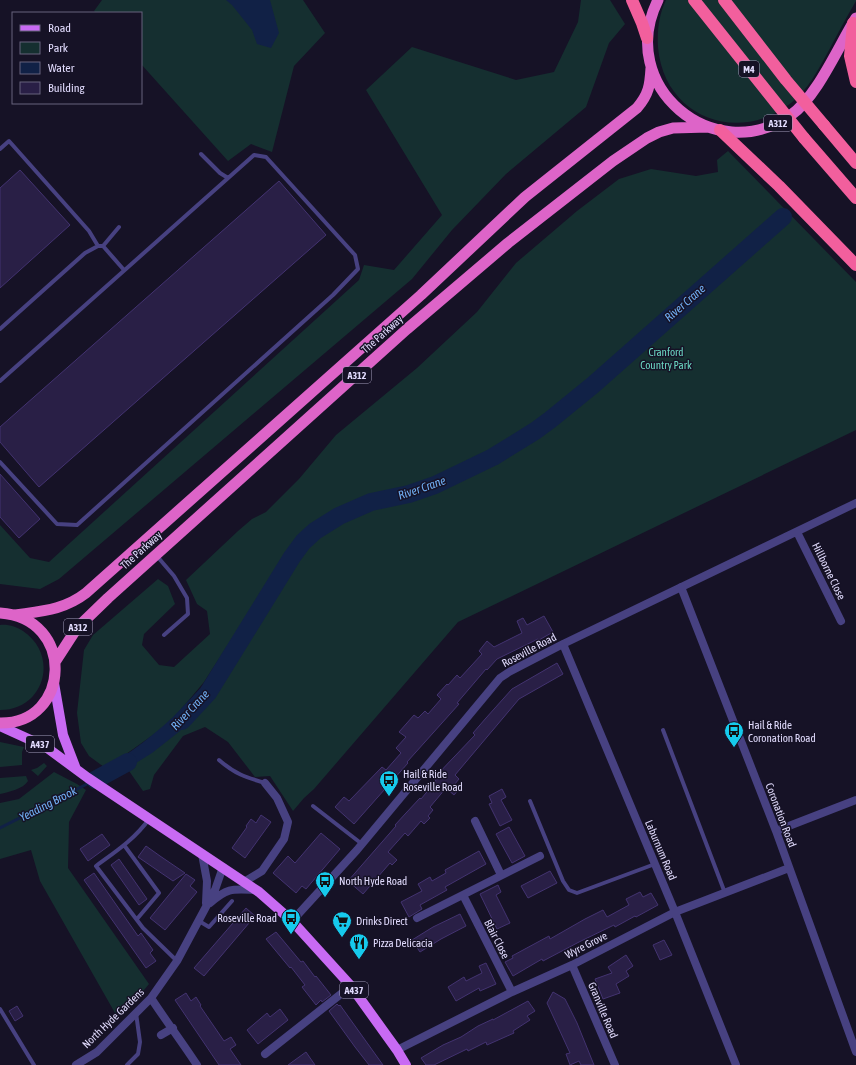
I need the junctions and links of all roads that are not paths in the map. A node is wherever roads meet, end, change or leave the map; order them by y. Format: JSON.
{"nodes":[{"id":1,"x":632,"y":0,"type":"edge"},
{"id":2,"x":658,"y":0,"type":"edge"},
{"id":3,"x":694,"y":0,"type":"edge"},
{"id":4,"x":724,"y":0,"type":"edge"},
{"id":5,"x":854,"y":20,"type":"edge"},
{"id":6,"x":647,"y":38,"type":"junction"},
{"id":7,"x":651,"y":68,"type":"junction"},
{"id":8,"x":856,"y":82,"type":"edge"},
{"id":9,"x":708,"y":127,"type":"junction"},
{"id":10,"x":720,"y":130,"type":"junction"},
{"id":11,"x":0,"y":148,"type":"edge"},
{"id":12,"x":202,"y":154,"type":"dead end"},
{"id":13,"x":856,"y":163,"type":"edge"},
{"id":14,"x":228,"y":178,"type":"junction"},
{"id":15,"x":856,"y":198,"type":"edge"},
{"id":16,"x":119,"y":227,"type":"dead end"},
{"id":17,"x":101,"y":246,"type":"junction"},
{"id":18,"x":856,"y":265,"type":"edge"},
{"id":19,"x":124,"y":270,"type":"junction"},
{"id":20,"x":0,"y":329,"type":"edge"},
{"id":21,"x":0,"y":381,"type":"edge"},
{"id":22,"x":0,"y":462,"type":"edge"},
{"id":23,"x":856,"y":503,"type":"edge"},
{"id":24,"x":797,"y":532,"type":"junction"},
{"id":25,"x":156,"y":555,"type":"junction"},
{"id":26,"x":681,"y":587,"type":"junction"},
{"id":27,"x":0,"y":613,"type":"edge"},
{"id":28,"x":16,"y":615,"type":"junction"},
{"id":29,"x":841,"y":621,"type":"dead end"},
{"id":30,"x":164,"y":635,"type":"dead end"},
{"id":31,"x":562,"y":644,"type":"junction"},
{"id":32,"x":55,"y":662,"type":"junction"},
{"id":33,"x":54,"y":683,"type":"junction"},
{"id":34,"x":0,"y":724,"type":"edge"},
{"id":35,"x":663,"y":730,"type":"dead end"},
{"id":36,"x":219,"y":760,"type":"dead end"},
{"id":37,"x":76,"y":769,"type":"junction"},
{"id":38,"x":265,"y":783,"type":"joint"},
{"id":39,"x":856,"y":800,"type":"edge"},
{"id":40,"x":530,"y":801,"type":"dead end"},
{"id":41,"x":313,"y":806,"type":"dead end"},
{"id":42,"x":149,"y":819,"type":"junction"},
{"id":43,"x":475,"y":821,"type":"dead end"},
{"id":44,"x":776,"y":831,"type":"junction"},
{"id":45,"x":362,"y":844,"type":"junction"},
{"id":46,"x":124,"y":845,"type":"junction"},
{"id":47,"x":202,"y":854,"type":"junction"},
{"id":48,"x":540,"y":856,"type":"dead end"},
{"id":49,"x":655,"y":864,"type":"junction"},
{"id":50,"x":223,"y":867,"type":"junction"},
{"id":51,"x":789,"y":868,"type":"junction"},
{"id":52,"x":501,"y":876,"type":"junction"},
{"id":53,"x":244,"y":882,"type":"junction"},
{"id":54,"x":256,"y":890,"type":"junction"},
{"id":55,"x":725,"y":892,"type":"junction"},
{"id":56,"x":463,"y":895,"type":"junction"},
{"id":57,"x":232,"y":901,"type":"dead end"},
{"id":58,"x":206,"y":906,"type":"junction"},
{"id":59,"x":675,"y":912,"type":"junction"},
{"id":60,"x":417,"y":918,"type":"dead end"},
{"id":61,"x":137,"y":919,"type":"junction"},
{"id":62,"x":199,"y":921,"type":"junction"},
{"id":63,"x":292,"y":922,"type":"junction"},
{"id":64,"x":177,"y":961,"type":"junction"},
{"id":65,"x":572,"y":964,"type":"junction"},
{"id":66,"x":351,"y":986,"type":"junction"},
{"id":67,"x":512,"y":992,"type":"junction"},
{"id":68,"x":151,"y":998,"type":"junction"},
{"id":69,"x":0,"y":1009,"type":"edge"},
{"id":70,"x":136,"y":1012,"type":"junction"},
{"id":71,"x":173,"y":1028,"type":"junction"},
{"id":72,"x":161,"y":1035,"type":"dead end"},
{"id":73,"x":397,"y":1050,"type":"junction"},
{"id":74,"x":856,"y":1052,"type":"edge"},
{"id":75,"x":265,"y":1054,"type":"dead end"},
{"id":76,"x":34,"y":1065,"type":"edge"},
{"id":77,"x":76,"y":1065,"type":"edge"},
{"id":78,"x":127,"y":1065,"type":"edge"},
{"id":79,"x":197,"y":1065,"type":"edge"},
{"id":80,"x":406,"y":1065,"type":"edge"},
{"id":81,"x":615,"y":1065,"type":"edge"},
{"id":82,"x":736,"y":1065,"type":"edge"}],
"edges":[{"from":1,"to":6,"type":"highway"},
{"from":2,"to":6,"type":"highway","number":"A312"},
{"from":3,"to":15,"type":"highway","number":"M4","bridge":true},
{"from":4,"to":13,"type":"highway","number":"M4","bridge":true},
{"from":5,"to":8,"type":"highway"},
{"from":5,"to":10,"type":"highway","number":"A312"},
{"from":6,"to":7,"type":"highway","number":"A312"},
{"from":7,"to":9,"type":"highway","number":"A312"},
{"from":7,"to":28,"type":"highway","name":"The Parkway","number":"A312"},
{"from":9,"to":10,"type":"highway","number":"A312"},
{"from":9,"to":25,"type":"highway","name":"The Parkway","number":"A312"},
{"from":10,"to":18,"type":"highway"},
{"from":11,"to":17,"type":"lane"},
{"from":12,"to":14,"type":"lane"},
{"from":14,"to":19,"type":"lane"},
{"from":14,"to":22,"type":"lane"},
{"from":16,"to":17,"type":"lane"},
{"from":17,"to":19,"type":"lane"},
{"from":17,"to":20,"type":"lane"},
{"from":19,"to":21,"type":"lane"},
{"from":23,"to":24,"type":"street","name":"Roseville Road"},
{"from":24,"to":26,"type":"street","name":"Roseville Road"},
{"from":24,"to":29,"type":"street","name":"Hillborne Close"},
{"from":25,"to":30,"type":"lane"},
{"from":25,"to":32,"type":"highway","name":"The Parkway","number":"A312"},
{"from":26,"to":31,"type":"street","name":"Roseville Road"},
{"from":26,"to":44,"type":"street","name":"Coronation Road"},
{"from":27,"to":28,"type":"highway"},
{"from":28,"to":32,"type":"highway"},
{"from":31,"to":45,"type":"street","name":"Roseville Road"},
{"from":31,"to":49,"type":"street","name":"Laburnum Road"},
{"from":32,"to":33,"type":"highway"},
{"from":33,"to":34,"type":"highway"},
{"from":33,"to":37,"type":"main road","number":"A437"},
{"from":34,"to":37,"type":"main road","number":"A437"},
{"from":35,"to":55,"type":"lane"},
{"from":36,"to":38,"type":"lane"},
{"from":37,"to":42,"type":"main road","number":"A437"},
{"from":38,"to":53,"type":"street"},
{"from":39,"to":44,"type":"street"},
{"from":40,"to":49,"type":"lane"},
{"from":41,"to":45,"type":"lane"},
{"from":42,"to":46,"type":"lane"},
{"from":42,"to":47,"type":"main road","number":"A437"},
{"from":43,"to":52,"type":"street"},
{"from":44,"to":51,"type":"street","name":"Coronation Road"},
{"from":45,"to":63,"type":"street","name":"Roseville Road"},
{"from":46,"to":61,"type":"lane"},
{"from":46,"to":61,"type":"lane"},
{"from":47,"to":50,"type":"main road","number":"A437"},
{"from":47,"to":58,"type":"street"},
{"from":48,"to":52,"type":"street"},
{"from":49,"to":59,"type":"street","name":"Laburnum Road"},
{"from":50,"to":53,"type":"main road","number":"A437"},
{"from":50,"to":58,"type":"street","name":"North Hyde Gardens"},
{"from":51,"to":55,"type":"street","name":"Wyre Grove"},
{"from":51,"to":74,"type":"street","name":"Coronation Road"},
{"from":52,"to":56,"type":"street"},
{"from":53,"to":54,"type":"main road","number":"A437"},
{"from":54,"to":58,"type":"street"},
{"from":54,"to":63,"type":"main road","number":"A437"},
{"from":55,"to":59,"type":"street","name":"Wyre Grove"},
{"from":56,"to":60,"type":"street"},
{"from":56,"to":67,"type":"street","name":"Blair Close"},
{"from":57,"to":62,"type":"lane"},
{"from":58,"to":62,"type":"street","name":"North Hyde Gardens"},
{"from":59,"to":65,"type":"street","name":"Wyre Grove"},
{"from":59,"to":82,"type":"street","name":"Laburnum Road"},
{"from":61,"to":64,"type":"lane"},
{"from":62,"to":64,"type":"street","name":"North Hyde Gardens"},
{"from":63,"to":66,"type":"main road","number":"A437"},
{"from":64,"to":68,"type":"street","name":"North Hyde Gardens"},
{"from":65,"to":67,"type":"street","name":"Wyre Grove"},
{"from":65,"to":81,"type":"street","name":"Granville Road"},
{"from":66,"to":73,"type":"main road","number":"A437"},
{"from":66,"to":75,"type":"street"},
{"from":67,"to":73,"type":"street","name":"Wyre Grove"},
{"from":68,"to":70,"type":"street","name":"North Hyde Gardens"},
{"from":68,"to":71,"type":"street"},
{"from":69,"to":76,"type":"lane"},
{"from":70,"to":77,"type":"street","name":"North Hyde Gardens"},
{"from":70,"to":78,"type":"lane"},
{"from":71,"to":72,"type":"street"},
{"from":71,"to":79,"type":"street"},
{"from":73,"to":80,"type":"main road","number":"A437"}]}
